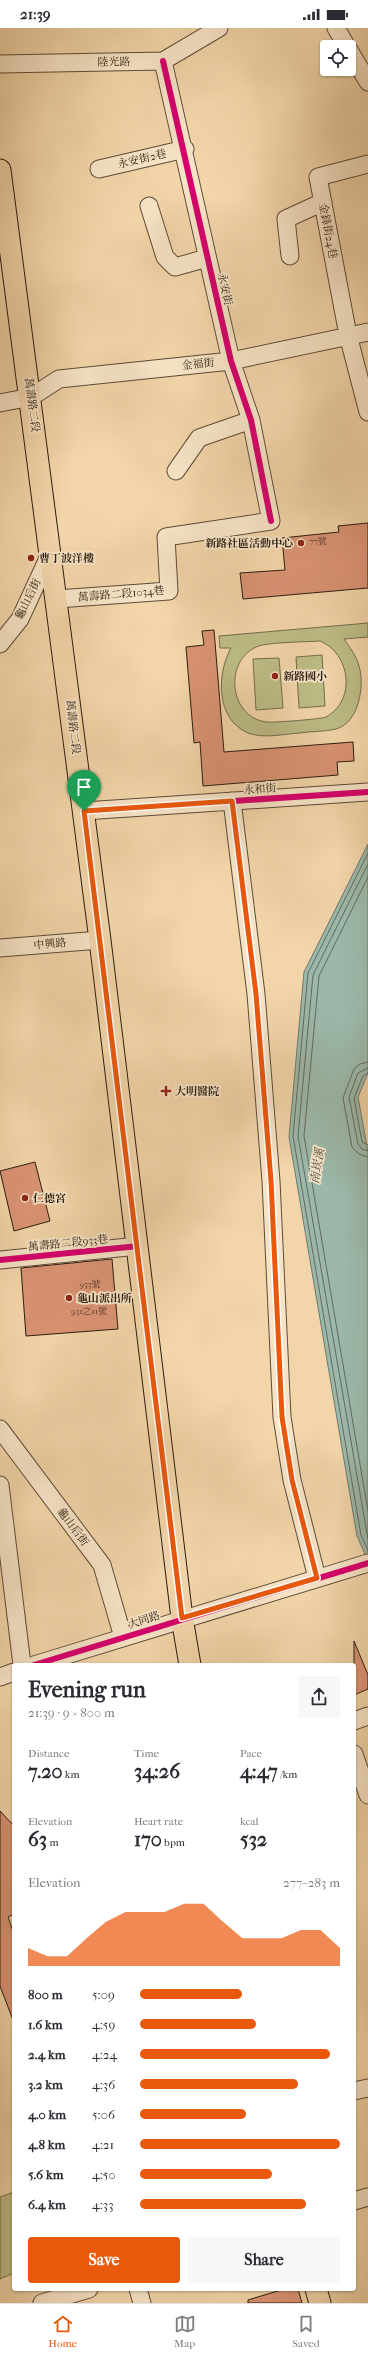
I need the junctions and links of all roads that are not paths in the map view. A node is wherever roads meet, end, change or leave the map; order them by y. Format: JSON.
{"nodes":[{"id":1,"x":219,"y":28,"type":"edge"},
{"id":2,"x":336,"y":28,"type":"edge"},
{"id":3,"x":343,"y":40,"type":"edge"},
{"id":4,"x":163,"y":61,"type":"junction"},
{"id":5,"x":356,"y":62,"type":"edge"},
{"id":6,"x":0,"y":64,"type":"edge"},
{"id":7,"x":368,"y":82,"type":"edge"},
{"id":8,"x":185,"y":149,"type":"junction"},
{"id":9,"x":368,"y":164,"type":"edge"},
{"id":10,"x":99,"y":169,"type":"dead end"},
{"id":11,"x":0,"y":170,"type":"edge"},
{"id":12,"x":323,"y":202,"type":"junction"},
{"id":13,"x":149,"y":206,"type":"dead end"},
{"id":14,"x":290,"y":256,"type":"dead end"},
{"id":15,"x":207,"y":258,"type":"junction"},
{"id":16,"x":368,"y":332,"type":"edge"},
{"id":17,"x":348,"y":335,"type":"junction"},
{"id":18,"x":231,"y":361,"type":"junction"},
{"id":19,"x":31,"y":397,"type":"junction"},
{"id":20,"x":0,"y":404,"type":"edge"},
{"id":21,"x":368,"y":412,"type":"edge"},
{"id":22,"x":251,"y":420,"type":"junction"},
{"id":23,"x":176,"y":471,"type":"dead end"},
{"id":24,"x":271,"y":521,"type":"joint"},
{"id":25,"x":50,"y":552,"type":"junction"},
{"id":26,"x":57,"y":599,"type":"junction"},
{"id":27,"x":0,"y":644,"type":"edge"},
{"id":28,"x":367,"y":792,"type":"edge"},
{"id":29,"x":232,"y":801,"type":"junction"},
{"id":30,"x":84,"y":811,"type":"junction"},
{"id":31,"x":100,"y":940,"type":"junction"},
{"id":32,"x":0,"y":948,"type":"edge"},
{"id":33,"x":138,"y":1246,"type":"junction"},
{"id":34,"x":0,"y":1260,"type":"edge"},
{"id":35,"x":0,"y":1429,"type":"edge"},
{"id":36,"x":0,"y":1485,"type":"edge"},
{"id":37,"x":361,"y":1565,"type":"edge"},
{"id":38,"x":317,"y":1578,"type":"junction"},
{"id":39,"x":182,"y":1618,"type":"junction"},
{"id":40,"x":124,"y":1637,"type":"junction"},
{"id":41,"x":12,"y":1663,"type":"edge"},
{"id":42,"x":40,"y":1663,"type":"edge"},
{"id":43,"x":190,"y":1663,"type":"edge"},
{"id":44,"x":368,"y":1716,"type":"edge"},
{"id":45,"x":356,"y":1720,"type":"edge"},
{"id":46,"x":356,"y":1760,"type":"edge"},
{"id":47,"x":368,"y":1795,"type":"edge"},
{"id":48,"x":368,"y":2088,"type":"edge"},
{"id":49,"x":356,"y":2091,"type":"edge"},
{"id":50,"x":368,"y":2197,"type":"edge"},
{"id":51,"x":356,"y":2200,"type":"edge"},
{"id":52,"x":81,"y":2291,"type":"edge"},
{"id":53,"x":139,"y":2291,"type":"edge"},
{"id":54,"x":317,"y":2291,"type":"edge"},
{"id":55,"x":42,"y":2303,"type":"edge"},
{"id":56,"x":142,"y":2303,"type":"edge"},
{"id":57,"x":320,"y":2303,"type":"edge"}],
"edges":[{"from":1,"to":4,"type":"street","name":"陸光路"},
{"from":2,"to":3,"type":"street"},
{"from":4,"to":6,"type":"street","name":"陸光路"},
{"from":4,"to":8,"type":"street","name":"永安街"},
{"from":5,"to":7,"type":"street"},
{"from":8,"to":10,"type":"street","name":"永安街2巷"},
{"from":8,"to":15,"type":"street","name":"永安街"},
{"from":9,"to":12,"type":"street","name":"金鋒街24巷"},
{"from":11,"to":19,"type":"main road","name":"萬壽路二段"},
{"from":12,"to":14,"type":"street"},
{"from":12,"to":17,"type":"street","name":"金鋒街24巷"},
{"from":13,"to":15,"type":"street"},
{"from":15,"to":18,"type":"street","name":"永安街"},
{"from":16,"to":17,"type":"street","name":"金福街"},
{"from":17,"to":18,"type":"street","name":"金福街"},
{"from":17,"to":21,"type":"street","name":"金鋒街24巷"},
{"from":18,"to":19,"type":"street","name":"金福街"},
{"from":18,"to":22,"type":"street","name":"永安街"},
{"from":19,"to":20,"type":"street"},
{"from":19,"to":25,"type":"main road","name":"萬壽路二段"},
{"from":22,"to":23,"type":"street"},
{"from":22,"to":24,"type":"street","name":"永安街"},
{"from":24,"to":26,"type":"street","name":"萬壽路二段1034巷"},
{"from":25,"to":26,"type":"main road","name":"萬壽路二段"},
{"from":25,"to":27,"type":"street","name":"龜山后街"},
{"from":26,"to":30,"type":"main road","name":"萬壽路二段"},
{"from":28,"to":29,"type":"street","name":"永和街"},
{"from":29,"to":30,"type":"street","name":"永和街"},
{"from":29,"to":38,"type":"street"},
{"from":30,"to":31,"type":"main road","name":"萬壽路二段"},
{"from":31,"to":32,"type":"street","name":"中興路"},
{"from":31,"to":33,"type":"main road","name":"萬壽路二段"},
{"from":33,"to":34,"type":"street","name":"萬壽路二段933巷"},
{"from":33,"to":39,"type":"main road","name":"萬壽路二段"},
{"from":35,"to":40,"type":"street","name":"龜山后街"},
{"from":36,"to":41,"type":"street"},
{"from":37,"to":38,"type":"street","name":"大同路"},
{"from":38,"to":39,"type":"street","name":"大同路"},
{"from":39,"to":40,"type":"street","name":"大同路"},
{"from":39,"to":43,"type":"main road","name":"萬壽路二段"},
{"from":40,"to":42,"type":"street","name":"大同路"},
{"from":44,"to":45,"type":"street"},
{"from":46,"to":47,"type":"street"},
{"from":48,"to":49,"type":"street"},
{"from":50,"to":51,"type":"street"},
{"from":52,"to":55,"type":"street"},
{"from":53,"to":56,"type":"street"},
{"from":54,"to":57,"type":"main road"}]}
